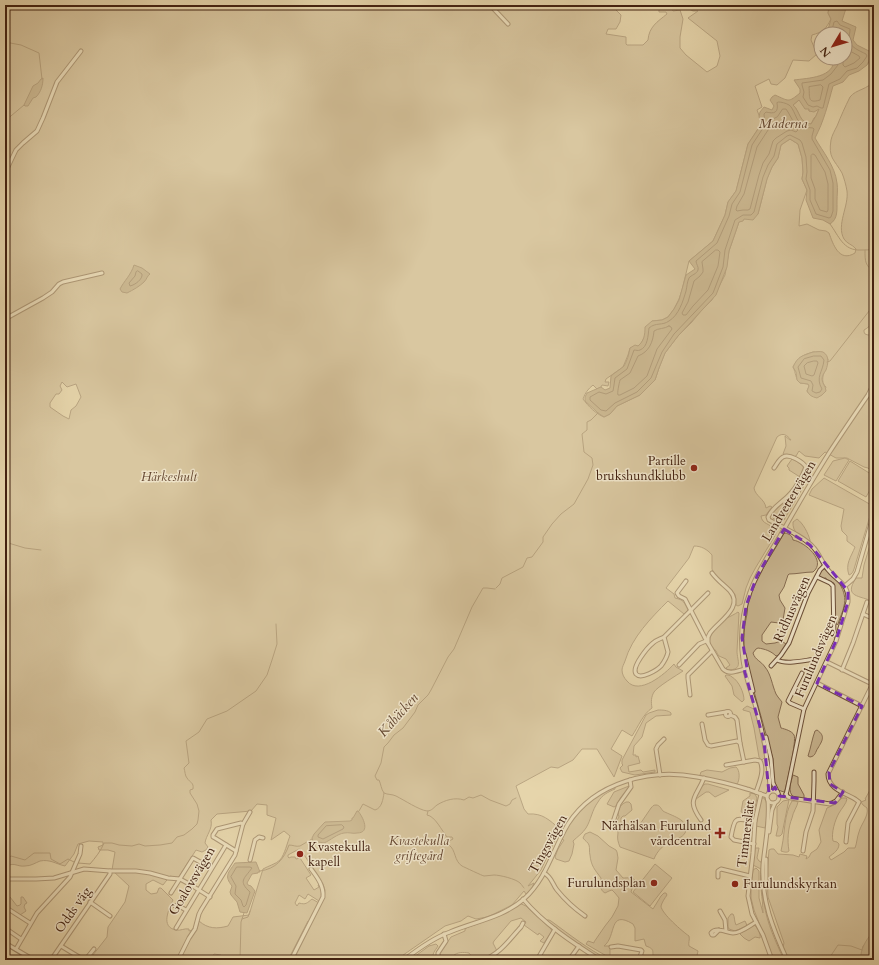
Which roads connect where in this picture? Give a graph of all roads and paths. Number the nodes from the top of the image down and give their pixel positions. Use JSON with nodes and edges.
{"nodes":[{"id":1,"x":490,"y":5,"type":"edge"},
{"id":2,"x":508,"y":24,"type":"dead end"},
{"id":3,"x":81,"y":51,"type":"dead end"},
{"id":4,"x":5,"y":173,"type":"edge"},
{"id":5,"x":102,"y":273,"type":"dead end"},
{"id":6,"x":5,"y":319,"type":"edge"},
{"id":7,"x":874,"y":383,"type":"edge"},
{"id":8,"x":774,"y":468,"type":"dead end"},
{"id":9,"x":874,"y":513,"type":"edge"},
{"id":10,"x":784,"y":528,"type":"junction"},
{"id":11,"x":824,"y":566,"type":"junction"},
{"id":12,"x":712,"y":573,"type":"dead end"},
{"id":13,"x":816,"y":577,"type":"junction"},
{"id":14,"x":686,"y":581,"type":"dead end"},
{"id":15,"x":846,"y":586,"type":"junction"},
{"id":16,"x":708,"y":592,"type":"dead end"},
{"id":17,"x":867,"y":602,"type":"dead end"},
{"id":18,"x":690,"y":610,"type":"junction"},
{"id":19,"x":863,"y":614,"type":"junction"},
{"id":20,"x":874,"y":619,"type":"edge"},
{"id":21,"x":834,"y":636,"type":"dead end"},
{"id":22,"x":664,"y":637,"type":"junction"},
{"id":23,"x":707,"y":642,"type":"junction"},
{"id":24,"x":712,"y":651,"type":"junction"},
{"id":25,"x":817,"y":659,"type":"dead end"},
{"id":26,"x":777,"y":660,"type":"junction"},
{"id":27,"x":827,"y":662,"type":"junction"},
{"id":28,"x":679,"y":665,"type":"dead end"},
{"id":29,"x":771,"y":666,"type":"dead end"},
{"id":30,"x":745,"y":669,"type":"junction"},
{"id":31,"x":842,"y":670,"type":"junction"},
{"id":32,"x":802,"y":673,"type":"dead end"},
{"id":33,"x":874,"y":681,"type":"edge"},
{"id":34,"x":817,"y":683,"type":"junction"},
{"id":35,"x":872,"y":684,"type":"junction"},
{"id":36,"x":690,"y":695,"type":"dead end"},
{"id":37,"x":862,"y":706,"type":"junction"},
{"id":38,"x":804,"y":710,"type":"junction"},
{"id":39,"x":708,"y":715,"type":"dead end"},
{"id":40,"x":702,"y":724,"type":"dead end"},
{"id":41,"x":664,"y":739,"type":"dead end"},
{"id":42,"x":740,"y":742,"type":"junction"},
{"id":43,"x":744,"y":762,"type":"junction"},
{"id":44,"x":726,"y":765,"type":"dead end"},
{"id":45,"x":814,"y":772,"type":"dead end"},
{"id":46,"x":660,"y":775,"type":"junction"},
{"id":47,"x":704,"y":778,"type":"junction"},
{"id":48,"x":630,"y":780,"type":"junction"},
{"id":49,"x":756,"y":792,"type":"junction"},
{"id":50,"x":842,"y":792,"type":"junction"},
{"id":51,"x":761,"y":794,"type":"junction"},
{"id":52,"x":768,"y":794,"type":"junction"},
{"id":53,"x":786,"y":794,"type":"junction"},
{"id":54,"x":778,"y":795,"type":"junction"},
{"id":55,"x":768,"y":800,"type":"junction"},
{"id":56,"x":775,"y":802,"type":"junction"},
{"id":57,"x":813,"y":802,"type":"junction"},
{"id":58,"x":250,"y":812,"type":"dead end"},
{"id":59,"x":701,"y":820,"type":"dead end"},
{"id":60,"x":755,"y":822,"type":"junction"},
{"id":61,"x":243,"y":824,"type":"junction"},
{"id":62,"x":612,"y":825,"type":"dead end"},
{"id":63,"x":263,"y":838,"type":"dead end"},
{"id":64,"x":846,"y":842,"type":"dead end"},
{"id":65,"x":754,"y":844,"type":"junction"},
{"id":66,"x":226,"y":845,"type":"junction"},
{"id":67,"x":81,"y":846,"type":"dead end"},
{"id":68,"x":236,"y":851,"type":"junction"},
{"id":69,"x":802,"y":851,"type":"dead end"},
{"id":70,"x":250,"y":860,"type":"dead end"},
{"id":71,"x":211,"y":868,"type":"junction"},
{"id":72,"x":311,"y":869,"type":"dead end"},
{"id":73,"x":110,"y":871,"type":"junction"},
{"id":74,"x":72,"y":873,"type":"junction"},
{"id":75,"x":544,"y":873,"type":"junction"},
{"id":76,"x":750,"y":876,"type":"junction"},
{"id":77,"x":718,"y":877,"type":"dead end"},
{"id":78,"x":180,"y":880,"type":"junction"},
{"id":79,"x":5,"y":881,"type":"edge"},
{"id":80,"x":198,"y":890,"type":"junction"},
{"id":81,"x":171,"y":893,"type":"dead end"},
{"id":82,"x":210,"y":897,"type":"junction"},
{"id":83,"x":523,"y":899,"type":"junction"},
{"id":84,"x":90,"y":902,"type":"junction"},
{"id":85,"x":767,"y":905,"type":"junction"},
{"id":86,"x":175,"y":906,"type":"dead end"},
{"id":87,"x":5,"y":907,"type":"edge"},
{"id":88,"x":186,"y":910,"type":"junction"},
{"id":89,"x":720,"y":911,"type":"dead end"},
{"id":90,"x":110,"y":916,"type":"dead end"},
{"id":91,"x":585,"y":916,"type":"dead end"},
{"id":92,"x":756,"y":922,"type":"junction"},
{"id":93,"x":30,"y":923,"type":"junction"},
{"id":94,"x":523,"y":923,"type":"dead end"},
{"id":95,"x":5,"y":928,"type":"edge"},
{"id":96,"x":176,"y":928,"type":"dead end"},
{"id":97,"x":554,"y":929,"type":"junction"},
{"id":98,"x":719,"y":930,"type":"dead end"},
{"id":99,"x":726,"y":931,"type":"junction"},
{"id":100,"x":444,"y":934,"type":"junction"},
{"id":101,"x":21,"y":939,"type":"junction"},
{"id":102,"x":5,"y":943,"type":"edge"},
{"id":103,"x":61,"y":946,"type":"junction"},
{"id":104,"x":579,"y":946,"type":"junction"},
{"id":105,"x":611,"y":947,"type":"dead end"},
{"id":106,"x":5,"y":949,"type":"edge"},
{"id":107,"x":16,"y":949,"type":"junction"},
{"id":108,"x":94,"y":949,"type":"dead end"},
{"id":109,"x":5,"y":953,"type":"edge"},
{"id":110,"x":17,"y":960,"type":"edge"},
{"id":111,"x":23,"y":960,"type":"edge"},
{"id":112,"x":34,"y":960,"type":"edge"},
{"id":113,"x":51,"y":960,"type":"edge"},
{"id":114,"x":178,"y":960,"type":"edge"},
{"id":115,"x":291,"y":960,"type":"edge"},
{"id":116,"x":404,"y":960,"type":"edge"},
{"id":117,"x":438,"y":960,"type":"edge"},
{"id":118,"x":483,"y":960,"type":"edge"},
{"id":119,"x":537,"y":960,"type":"edge"},
{"id":120,"x":569,"y":960,"type":"edge"},
{"id":121,"x":600,"y":960,"type":"edge"},
{"id":122,"x":639,"y":960,"type":"edge"},
{"id":123,"x":772,"y":960,"type":"edge"},
{"id":124,"x":787,"y":960,"type":"edge"}],
"edges":[{"from":1,"to":2,"type":"street"},
{"from":3,"to":4,"type":"street"},
{"from":5,"to":6,"type":"street"},
{"from":7,"to":10,"type":"street","name":"Landvettervägen"},
{"from":8,"to":10,"type":"street"},
{"from":9,"to":15,"type":"street"},
{"from":10,"to":11,"type":"street"},
{"from":10,"to":30,"type":"street","name":"Landvettervägen"},
{"from":11,"to":13,"type":"street","name":"Ridhusvägen"},
{"from":11,"to":15,"type":"street"},
{"from":12,"to":23,"type":"street"},
{"from":13,"to":21,"type":"street"},
{"from":13,"to":26,"type":"street","name":"Ridhusvägen"},
{"from":14,"to":18,"type":"street"},
{"from":15,"to":27,"type":"street","name":"Furulundsvägen"},
{"from":16,"to":18,"type":"street"},
{"from":17,"to":19,"type":"street"},
{"from":18,"to":22,"type":"street"},
{"from":18,"to":23,"type":"street"},
{"from":19,"to":20,"type":"street"},
{"from":19,"to":31,"type":"street"},
{"from":22,"to":22,"type":"street"},
{"from":23,"to":24,"type":"street"},
{"from":23,"to":28,"type":"street"},
{"from":24,"to":30,"type":"street"},
{"from":24,"to":36,"type":"street"},
{"from":25,"to":26,"type":"street","name":"Ridhusvägen"},
{"from":26,"to":29,"type":"street","name":"Ridhusvägen"},
{"from":27,"to":31,"type":"street"},
{"from":27,"to":34,"type":"street","name":"Furulundsvägen"},
{"from":30,"to":52,"type":"street","name":"Landvettervägen"},
{"from":30,"to":54,"type":"street","name":"Landvettervägen"},
{"from":31,"to":35,"type":"street"},
{"from":32,"to":38,"type":"street"},
{"from":33,"to":35,"type":"street"},
{"from":34,"to":37,"type":"street"},
{"from":34,"to":38,"type":"street","name":"Furulundsvägen"},
{"from":35,"to":37,"type":"street"},
{"from":37,"to":50,"type":"street"},
{"from":38,"to":53,"type":"street","name":"Furulundsvägen"},
{"from":39,"to":42,"type":"street"},
{"from":40,"to":42,"type":"street"},
{"from":41,"to":46,"type":"street"},
{"from":42,"to":43,"type":"street"},
{"from":43,"to":44,"type":"street"},
{"from":43,"to":49,"type":"street"},
{"from":45,"to":57,"type":"street"},
{"from":46,"to":47,"type":"street","name":"Tingsvägen"},
{"from":46,"to":48,"type":"street","name":"Tingsvägen"},
{"from":47,"to":49,"type":"street","name":"Tingsvägen"},
{"from":47,"to":59,"type":"street"},
{"from":48,"to":62,"type":"street"},
{"from":48,"to":75,"type":"street","name":"Tingsvägen"},
{"from":49,"to":51,"type":"street","name":"Tingsvägen"},
{"from":50,"to":57,"type":"street"},
{"from":50,"to":64,"type":"street"},
{"from":51,"to":52,"type":"street","name":"Tingsvägen"},
{"from":51,"to":60,"type":"street","name":"Timmerslätt"},
{"from":52,"to":54,"type":"street"},
{"from":52,"to":55,"type":"street"},
{"from":53,"to":54,"type":"street"},
{"from":53,"to":57,"type":"street"},
{"from":54,"to":56,"type":"street"},
{"from":55,"to":56,"type":"street"},
{"from":55,"to":85,"type":"street"},
{"from":56,"to":85,"type":"street"},
{"from":57,"to":69,"type":"street"},
{"from":58,"to":61,"type":"street"},
{"from":60,"to":65,"type":"street","name":"Timmerslätt"},
{"from":60,"to":65,"type":"street"},
{"from":61,"to":66,"type":"street"},
{"from":61,"to":68,"type":"street"},
{"from":63,"to":70,"type":"street"},
{"from":65,"to":76,"type":"street","name":"Timmerslätt"},
{"from":66,"to":68,"type":"street"},
{"from":66,"to":71,"type":"street","name":"Goalovsvägen"},
{"from":67,"to":74,"type":"street"},
{"from":68,"to":82,"type":"street"},
{"from":71,"to":78,"type":"street"},
{"from":71,"to":80,"type":"street","name":"Goalovsvägen"},
{"from":72,"to":115,"type":"street"},
{"from":73,"to":74,"type":"street"},
{"from":73,"to":78,"type":"street"},
{"from":73,"to":84,"type":"street","name":"Odds väg"},
{"from":74,"to":79,"type":"street"},
{"from":74,"to":93,"type":"street"},
{"from":75,"to":83,"type":"street","name":"Tingsvägen"},
{"from":75,"to":91,"type":"street"},
{"from":76,"to":77,"type":"street"},
{"from":76,"to":92,"type":"street","name":"Timmerslätt"},
{"from":78,"to":80,"type":"street"},
{"from":78,"to":81,"type":"street"},
{"from":80,"to":82,"type":"street"},
{"from":80,"to":88,"type":"street","name":"Goalovsvägen"},
{"from":82,"to":114,"type":"street"},
{"from":83,"to":97,"type":"street"},
{"from":83,"to":100,"type":"street","name":"Tingsvägen"},
{"from":84,"to":90,"type":"street"},
{"from":84,"to":103,"type":"street","name":"Odds väg"},
{"from":85,"to":124,"type":"street"},
{"from":86,"to":88,"type":"street"},
{"from":87,"to":93,"type":"street"},
{"from":88,"to":96,"type":"street","name":"Goalovsvägen"},
{"from":89,"to":99,"type":"street"},
{"from":92,"to":99,"type":"street"},
{"from":92,"to":123,"type":"street","name":"Timmerslätt"},
{"from":93,"to":101,"type":"street"},
{"from":94,"to":118,"type":"street"},
{"from":95,"to":101,"type":"street"},
{"from":97,"to":104,"type":"street"},
{"from":97,"to":119,"type":"street"},
{"from":98,"to":99,"type":"street"},
{"from":100,"to":116,"type":"street","name":"Tingsvägen"},
{"from":100,"to":117,"type":"street"},
{"from":101,"to":107,"type":"street"},
{"from":102,"to":107,"type":"street"},
{"from":103,"to":108,"type":"street"},
{"from":103,"to":113,"type":"street","name":"Odds väg"},
{"from":104,"to":120,"type":"street"},
{"from":104,"to":121,"type":"street"},
{"from":105,"to":122,"type":"street"},
{"from":106,"to":111,"type":"highway"},
{"from":107,"to":112,"type":"street"},
{"from":109,"to":110,"type":"highway"}]}
